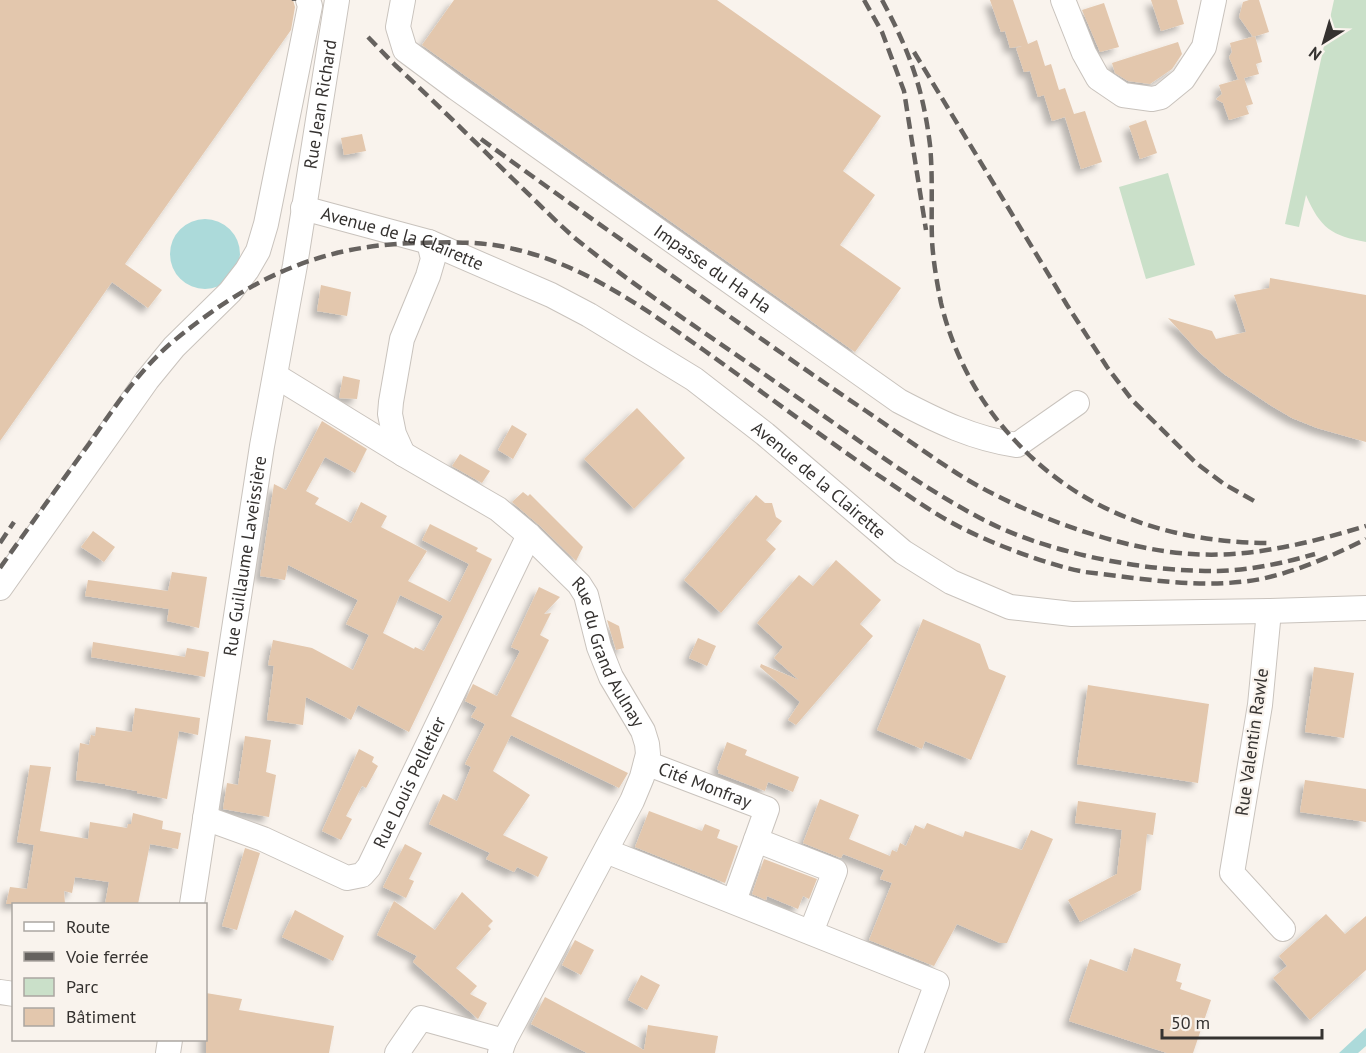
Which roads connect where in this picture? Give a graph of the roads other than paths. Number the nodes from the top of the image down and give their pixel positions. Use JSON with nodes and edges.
{"nodes":[{"id":1,"x":308,"y":0,"type":"edge"},
{"id":2,"x":337,"y":0,"type":"edge"},
{"id":3,"x":403,"y":0,"type":"edge"},
{"id":4,"x":1214,"y":0,"type":"edge"},
{"id":5,"x":1071,"y":2,"type":"edge"},
{"id":6,"x":303,"y":208,"type":"junction"},
{"id":7,"x":429,"y":242,"type":"junction"},
{"id":8,"x":276,"y":376,"type":"junction"},
{"id":9,"x":1077,"y":403,"type":"dead end"},
{"id":10,"x":404,"y":454,"type":"junction"},
{"id":11,"x":529,"y":535,"type":"junction"},
{"id":12,"x":0,"y":588,"type":"edge"},
{"id":13,"x":1366,"y":608,"type":"edge"},
{"id":14,"x":1269,"y":611,"type":"junction"},
{"id":15,"x":646,"y":763,"type":"junction"},
{"id":16,"x":205,"y":818,"type":"junction"},
{"id":17,"x":756,"y":840,"type":"junction"},
{"id":18,"x":606,"y":850,"type":"junction"},
{"id":19,"x":734,"y":902,"type":"junction"},
{"id":20,"x":192,"y":903,"type":"edge"},
{"id":21,"x":1283,"y":929,"type":"dead end"},
{"id":22,"x":811,"y":932,"type":"junction"},
{"id":23,"x":502,"y":1047,"type":"edge"},
{"id":24,"x":397,"y":1053,"type":"edge"},
{"id":25,"x":911,"y":1053,"type":"edge"}],
"edges":[{"from":1,"to":12,"type":"street"},
{"from":2,"to":6,"type":"street","name":"Rue Jean Richard"},
{"from":3,"to":9,"type":"street","name":"Impasse du Ha Ha"},
{"from":4,"to":5,"type":"street"},
{"from":6,"to":7,"type":"street","name":"Avenue de la Clairette"},
{"from":6,"to":8,"type":"street","name":"Rue Guillaume Laveissière"},
{"from":7,"to":10,"type":"street"},
{"from":7,"to":14,"type":"street","name":"Avenue de la Clairette"},
{"from":8,"to":10,"type":"street","name":"Rue du Grand Aulnay"},
{"from":8,"to":16,"type":"street","name":"Rue Guillaume Laveissière"},
{"from":10,"to":11,"type":"street","name":"Rue du Grand Aulnay"},
{"from":11,"to":15,"type":"street","name":"Rue du Grand Aulnay"},
{"from":11,"to":16,"type":"street","name":"Rue Louis Pelletier"},
{"from":13,"to":14,"type":"street","name":"Avenue de la Clairette"},
{"from":14,"to":21,"type":"street","name":"Rue Valentin Rawle"},
{"from":15,"to":17,"type":"street","name":"Cité Monfray"},
{"from":15,"to":18,"type":"street","name":"Rue du Grand Aulnay"},
{"from":16,"to":20,"type":"street","name":"Rue Guillaume Laveissière"},
{"from":17,"to":19,"type":"street","name":"Cité Monfray"},
{"from":17,"to":22,"type":"street"},
{"from":18,"to":19,"type":"street"},
{"from":18,"to":23,"type":"street","name":"Rue du Grand Aulnay"},
{"from":19,"to":22,"type":"street"},
{"from":22,"to":25,"type":"street"},
{"from":23,"to":24,"type":"street"}]}
